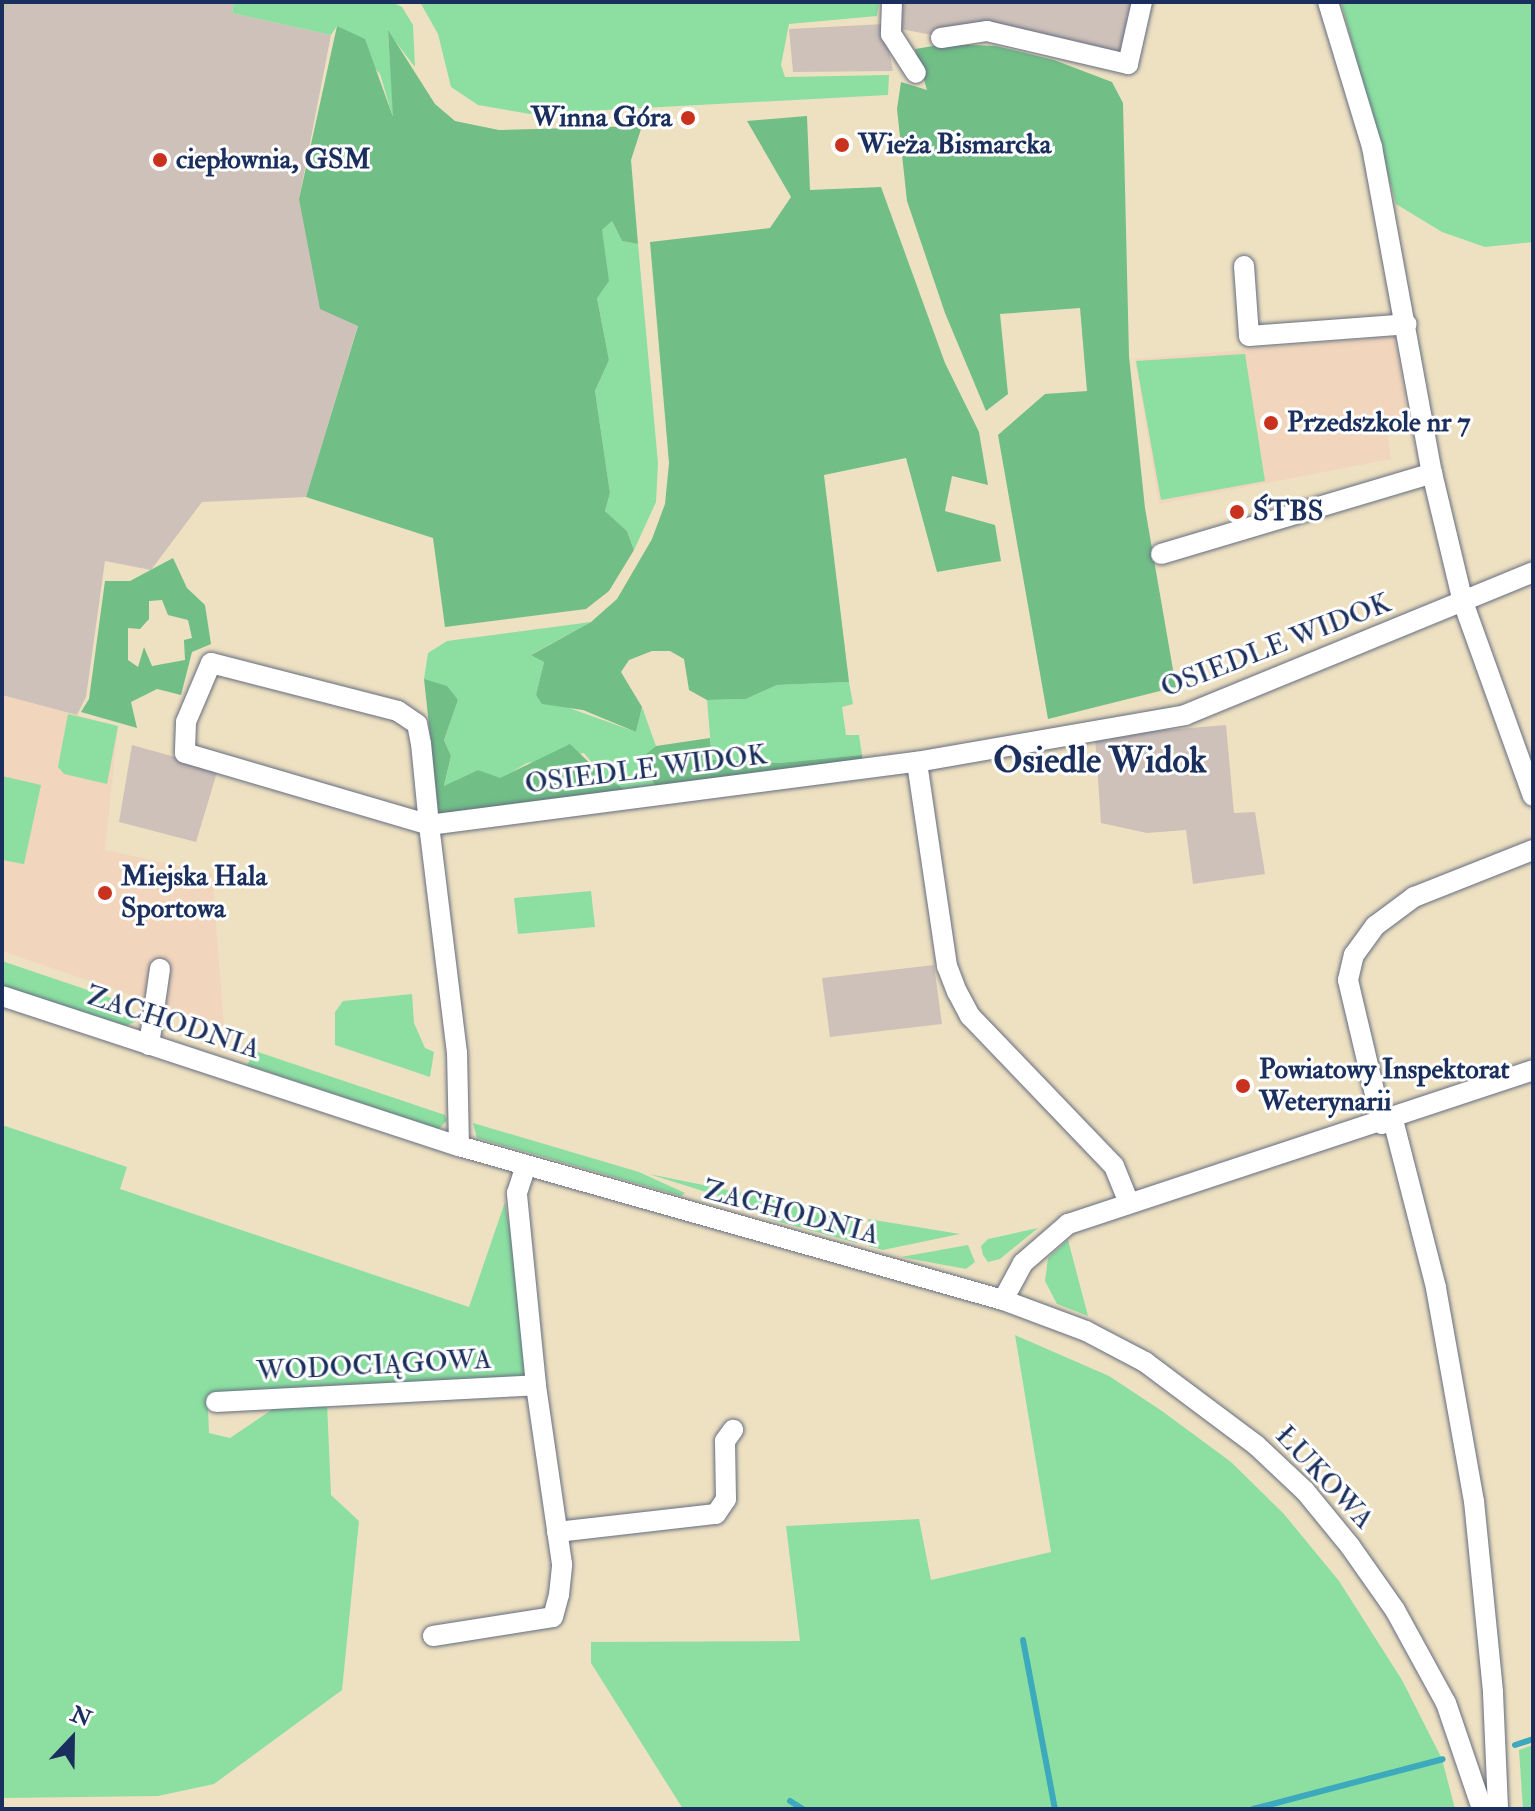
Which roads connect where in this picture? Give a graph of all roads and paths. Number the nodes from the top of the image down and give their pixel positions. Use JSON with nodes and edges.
{"nodes":[{"id":1,"x":892,"y":2,"type":"edge"},
{"id":2,"x":1142,"y":2,"type":"edge"},
{"id":3,"x":1328,"y":2,"type":"edge"},
{"id":4,"x":941,"y":38,"type":"dead end"},
{"id":5,"x":916,"y":73,"type":"dead end"},
{"id":6,"x":1244,"y":266,"type":"dead end"},
{"id":7,"x":1407,"y":324,"type":"junction"},
{"id":8,"x":1432,"y":473,"type":"junction"},
{"id":9,"x":1161,"y":554,"type":"dead end"},
{"id":10,"x":1533,"y":572,"type":"edge"},
{"id":11,"x":1463,"y":602,"type":"junction"},
{"id":12,"x":917,"y":762,"type":"junction"},
{"id":13,"x":1533,"y":796,"type":"edge"},
{"id":14,"x":429,"y":825,"type":"junction"},
{"id":15,"x":1533,"y":850,"type":"edge"},
{"id":16,"x":160,"y":969,"type":"dead end"},
{"id":17,"x":2,"y":996,"type":"edge"},
{"id":18,"x":149,"y":1045,"type":"junction"},
{"id":19,"x":1533,"y":1070,"type":"edge"},
{"id":20,"x":1388,"y":1122,"type":"junction"},
{"id":21,"x":459,"y":1146,"type":"junction"},
{"id":22,"x":526,"y":1166,"type":"junction"},
{"id":23,"x":1129,"y":1203,"type":"junction"},
{"id":24,"x":1003,"y":1300,"type":"junction"},
{"id":25,"x":536,"y":1385,"type":"junction"},
{"id":26,"x":216,"y":1402,"type":"dead end"},
{"id":27,"x":733,"y":1430,"type":"dead end"},
{"id":28,"x":557,"y":1532,"type":"junction"},
{"id":29,"x":433,"y":1636,"type":"dead end"},
{"id":30,"x":1482,"y":1809,"type":"edge"},
{"id":31,"x":1498,"y":1809,"type":"edge"}],
"edges":[{"from":1,"to":5,"type":"street"},
{"from":2,"to":4,"type":"street"},
{"from":3,"to":7,"type":"street"},
{"from":6,"to":7,"type":"street"},
{"from":7,"to":8,"type":"street"},
{"from":8,"to":9,"type":"street"},
{"from":8,"to":11,"type":"street"},
{"from":10,"to":11,"type":"street","name":"OSIEDLE WIDOK"},
{"from":11,"to":12,"type":"street","name":"OSIEDLE WIDOK"},
{"from":11,"to":13,"type":"street"},
{"from":12,"to":14,"type":"street","name":"OSIEDLE WIDOK"},
{"from":12,"to":23,"type":"street"},
{"from":14,"to":14,"type":"street","name":"OSIEDLE WIDOK"},
{"from":14,"to":21,"type":"street","name":"OSIEDLE WIDOK"},
{"from":15,"to":20,"type":"street"},
{"from":16,"to":18,"type":"street"},
{"from":17,"to":18,"type":"street","name":"ZACHODNIA"},
{"from":18,"to":21,"type":"street","name":"ZACHODNIA"},
{"from":19,"to":20,"type":"street"},
{"from":20,"to":23,"type":"street"},
{"from":20,"to":31,"type":"street"},
{"from":21,"to":22,"type":"street","name":"ZACHODNIA"},
{"from":22,"to":24,"type":"street","name":"ZACHODNIA"},
{"from":22,"to":25,"type":"street","name":"WODOCIĄGOWA"},
{"from":23,"to":24,"type":"street"},
{"from":24,"to":30,"type":"street","name":"ŁUKOWA"},
{"from":25,"to":26,"type":"street","name":"WODOCIĄGOWA"},
{"from":25,"to":28,"type":"street","name":"WODOCIĄGOWA"},
{"from":27,"to":28,"type":"street"},
{"from":28,"to":29,"type":"street","name":"WODOCIĄGOWA"}]}
